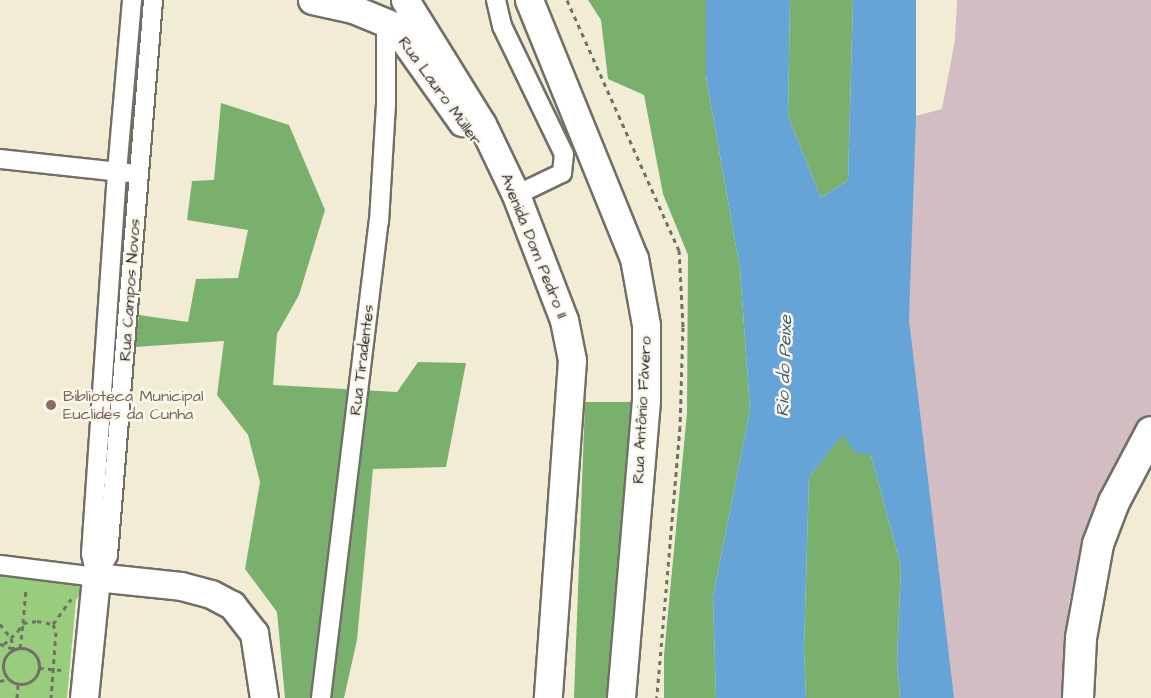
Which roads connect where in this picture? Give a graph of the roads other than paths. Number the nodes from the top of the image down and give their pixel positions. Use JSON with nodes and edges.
{"nodes":[{"id":1,"x":132,"y":0,"type":"edge"},
{"id":2,"x":153,"y":0,"type":"edge"},
{"id":3,"x":312,"y":0,"type":"edge"},
{"id":4,"x":405,"y":0,"type":"edge"},
{"id":5,"x":496,"y":0,"type":"edge"},
{"id":6,"x":529,"y":0,"type":"edge"},
{"id":7,"x":386,"y":22,"type":"junction"},
{"id":8,"x":0,"y":159,"type":"edge"},
{"id":9,"x":117,"y":172,"type":"junction"},
{"id":10,"x":138,"y":174,"type":"junction"},
{"id":11,"x":516,"y":195,"type":"junction"},
{"id":12,"x":1151,"y":432,"type":"edge"},
{"id":13,"x":0,"y":566,"type":"edge"},
{"id":14,"x":96,"y":577,"type":"junction"},
{"id":15,"x":84,"y":698,"type":"edge"},
{"id":16,"x":264,"y":698,"type":"edge"},
{"id":17,"x":321,"y":698,"type":"edge"},
{"id":18,"x":549,"y":698,"type":"edge"},
{"id":19,"x":621,"y":698,"type":"edge"},
{"id":20,"x":1078,"y":698,"type":"edge"}],
"edges":[{"from":1,"to":9,"type":"street","name":"Rua Campos Novos"},
{"from":2,"to":10,"type":"street","name":"Rua Campos Novos"},
{"from":3,"to":7,"type":"main road","name":"Rua Lauro Müller"},
{"from":4,"to":11,"type":"main road","name":"Avenida Dom Pedro II"},
{"from":5,"to":11,"type":"street"},
{"from":6,"to":19,"type":"main road","name":"Rua Antônio Fávero"},
{"from":7,"to":11,"type":"main road","name":"Rua Lauro Müller"},
{"from":7,"to":17,"type":"street","name":"Rua Tiradentes"},
{"from":8,"to":9,"type":"street"},
{"from":9,"to":10,"type":"street"},
{"from":9,"to":14,"type":"street","name":"Rua Campos Novos"},
{"from":10,"to":14,"type":"street","name":"Rua Campos Novos"},
{"from":11,"to":18,"type":"main road","name":"Avenida Dom Pedro II"},
{"from":12,"to":20,"type":"main road"},
{"from":13,"to":14,"type":"street"},
{"from":14,"to":15,"type":"main road","name":"Rua Campos Novos"},
{"from":14,"to":16,"type":"main road"}]}
